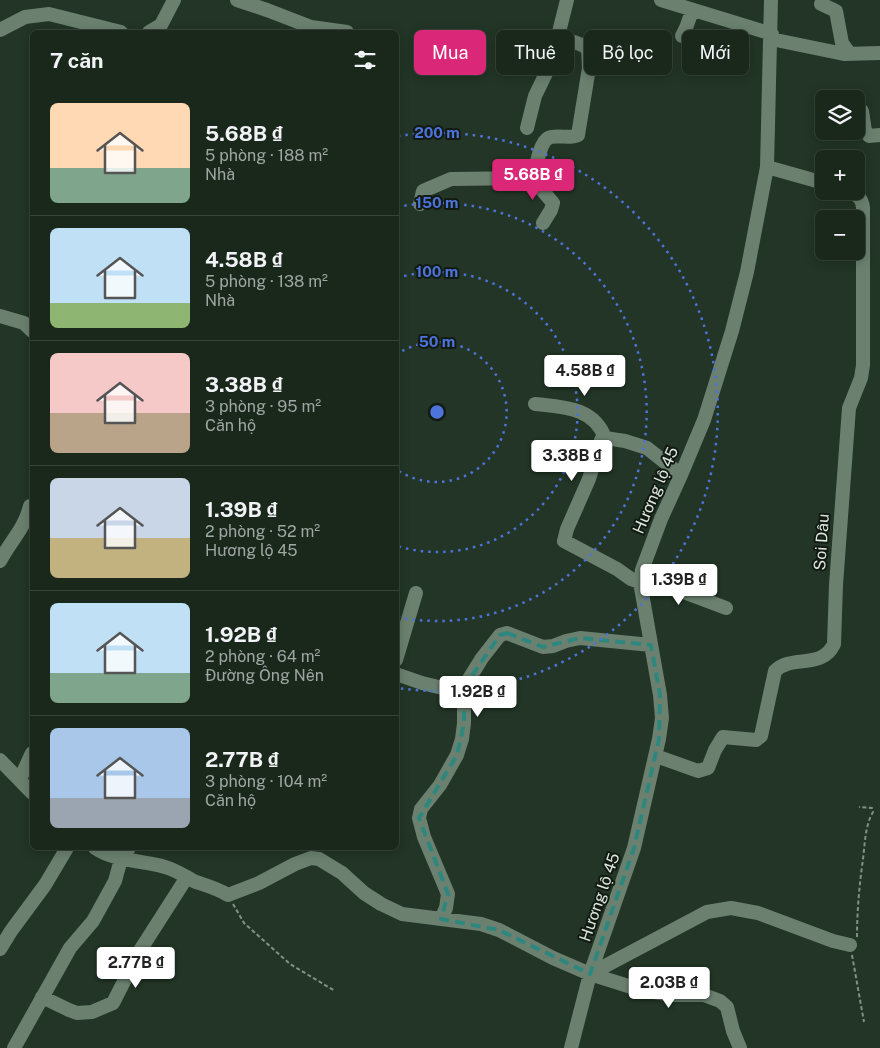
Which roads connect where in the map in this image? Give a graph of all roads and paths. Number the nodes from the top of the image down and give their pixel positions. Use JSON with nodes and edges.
{"nodes":[{"id":1,"x":174,"y":0,"type":"edge"},
{"id":2,"x":237,"y":0,"type":"edge"},
{"id":3,"x":567,"y":0,"type":"edge"},
{"id":4,"x":661,"y":0,"type":"edge"},
{"id":5,"x":772,"y":0,"type":"edge"},
{"id":6,"x":820,"y":4,"type":"dead end"},
{"id":7,"x":692,"y":10,"type":"junction"},
{"id":8,"x":0,"y":30,"type":"edge"},
{"id":9,"x":113,"y":30,"type":"edge"},
{"id":10,"x":152,"y":30,"type":"edge"},
{"id":11,"x":333,"y":30,"type":"edge"},
{"id":12,"x":560,"y":30,"type":"edge"},
{"id":13,"x":685,"y":30,"type":"edge"},
{"id":14,"x":771,"y":36,"type":"junction"},
{"id":15,"x":574,"y":42,"type":"edge"},
{"id":16,"x":850,"y":53,"type":"junction"},
{"id":17,"x":880,"y":53,"type":"edge"},
{"id":18,"x":545,"y":75,"type":"edge"},
{"id":19,"x":527,"y":128,"type":"dead end"},
{"id":20,"x":865,"y":131,"type":"edge"},
{"id":21,"x":880,"y":135,"type":"edge"},
{"id":22,"x":768,"y":167,"type":"junction"},
{"id":23,"x":532,"y":178,"type":"junction"},
{"id":24,"x":815,"y":181,"type":"edge"},
{"id":25,"x":861,"y":200,"type":"edge"},
{"id":26,"x":420,"y":204,"type":"dead end"},
{"id":27,"x":543,"y":223,"type":"dead end"},
{"id":28,"x":1,"y":320,"type":"edge"},
{"id":29,"x":30,"y":329,"type":"edge"},
{"id":30,"x":535,"y":404,"type":"dead end"},
{"id":31,"x":605,"y":438,"type":"junction"},
{"id":32,"x":682,"y":475,"type":"junction"},
{"id":33,"x":30,"y":506,"type":"dead end"},
{"id":34,"x":0,"y":561,"type":"edge"},
{"id":35,"x":640,"y":579,"type":"junction"},
{"id":36,"x":416,"y":593,"type":"dead end"},
{"id":37,"x":726,"y":608,"type":"dead end"},
{"id":38,"x":651,"y":646,"type":"junction"},
{"id":39,"x":399,"y":650,"type":"edge"},
{"id":40,"x":399,"y":675,"type":"edge"},
{"id":41,"x":463,"y":693,"type":"junction"},
{"id":42,"x":656,"y":756,"type":"junction"},
{"id":43,"x":30,"y":758,"type":"edge"},
{"id":44,"x":0,"y":760,"type":"edge"},
{"id":45,"x":20,"y":780,"type":"junction"},
{"id":46,"x":30,"y":791,"type":"edge"},
{"id":47,"x":859,"y":808,"type":"dead end"},
{"id":48,"x":66,"y":850,"type":"edge"},
{"id":49,"x":107,"y":850,"type":"edge"},
{"id":50,"x":125,"y":853,"type":"edge"},
{"id":51,"x":187,"y":877,"type":"junction"},
{"id":52,"x":228,"y":895,"type":"junction"},
{"id":53,"x":441,"y":919,"type":"junction"},
{"id":54,"x":850,"y":945,"type":"junction"},
{"id":55,"x":0,"y":949,"type":"edge"},
{"id":56,"x":590,"y":974,"type":"junction"},
{"id":57,"x":336,"y":991,"type":"dead end"},
{"id":58,"x":42,"y":997,"type":"junction"},
{"id":59,"x":864,"y":1022,"type":"dead end"},
{"id":60,"x":14,"y":1048,"type":"edge"},
{"id":61,"x":571,"y":1048,"type":"edge"},
{"id":62,"x":740,"y":1048,"type":"edge"}],
"edges":[{"from":1,"to":10,"type":"street"},
{"from":2,"to":11,"type":"street"},
{"from":3,"to":12,"type":"street"},
{"from":4,"to":7,"type":"street"},
{"from":5,"to":14,"type":"street","name":"Hương lộ 45"},
{"from":6,"to":16,"type":"street"},
{"from":7,"to":13,"type":"street"},
{"from":7,"to":14,"type":"street"},
{"from":8,"to":9,"type":"street"},
{"from":14,"to":16,"type":"street"},
{"from":14,"to":22,"type":"street","name":"Hương lộ 45"},
{"from":15,"to":23,"type":"street"},
{"from":16,"to":17,"type":"street"},
{"from":18,"to":19,"type":"street"},
{"from":20,"to":21,"type":"street"},
{"from":22,"to":24,"type":"street"},
{"from":22,"to":32,"type":"street","name":"Hương lộ 45"},
{"from":23,"to":26,"type":"street"},
{"from":23,"to":27,"type":"street"},
{"from":25,"to":42,"type":"street","name":"Soi Dâu"},
{"from":28,"to":29,"type":"street"},
{"from":30,"to":31,"type":"street"},
{"from":31,"to":32,"type":"street"},
{"from":31,"to":35,"type":"street"},
{"from":32,"to":35,"type":"street","name":"Hương lộ 45"},
{"from":33,"to":34,"type":"street"},
{"from":35,"to":37,"type":"street"},
{"from":35,"to":38,"type":"street","name":"Hương lộ 45"},
{"from":36,"to":39,"type":"street"},
{"from":38,"to":41,"type":"street"},
{"from":38,"to":42,"type":"street","name":"Hương lộ 45"},
{"from":40,"to":41,"type":"street"},
{"from":41,"to":53,"type":"street"},
{"from":42,"to":56,"type":"street","name":"Hương lộ 45"},
{"from":43,"to":45,"type":"street"},
{"from":44,"to":45,"type":"street"},
{"from":45,"to":46,"type":"street"},
{"from":47,"to":54,"type":"path"},
{"from":48,"to":55,"type":"street"},
{"from":49,"to":50,"type":"street"},
{"from":50,"to":51,"type":"street"},
{"from":50,"to":58,"type":"street"},
{"from":51,"to":52,"type":"street"},
{"from":51,"to":58,"type":"street"},
{"from":52,"to":53,"type":"street"},
{"from":52,"to":57,"type":"path"},
{"from":53,"to":56,"type":"street"},
{"from":54,"to":56,"type":"street"},
{"from":54,"to":59,"type":"path"},
{"from":56,"to":61,"type":"street","name":"Hương lộ 45"},
{"from":56,"to":62,"type":"street"},
{"from":58,"to":60,"type":"street"}]}
